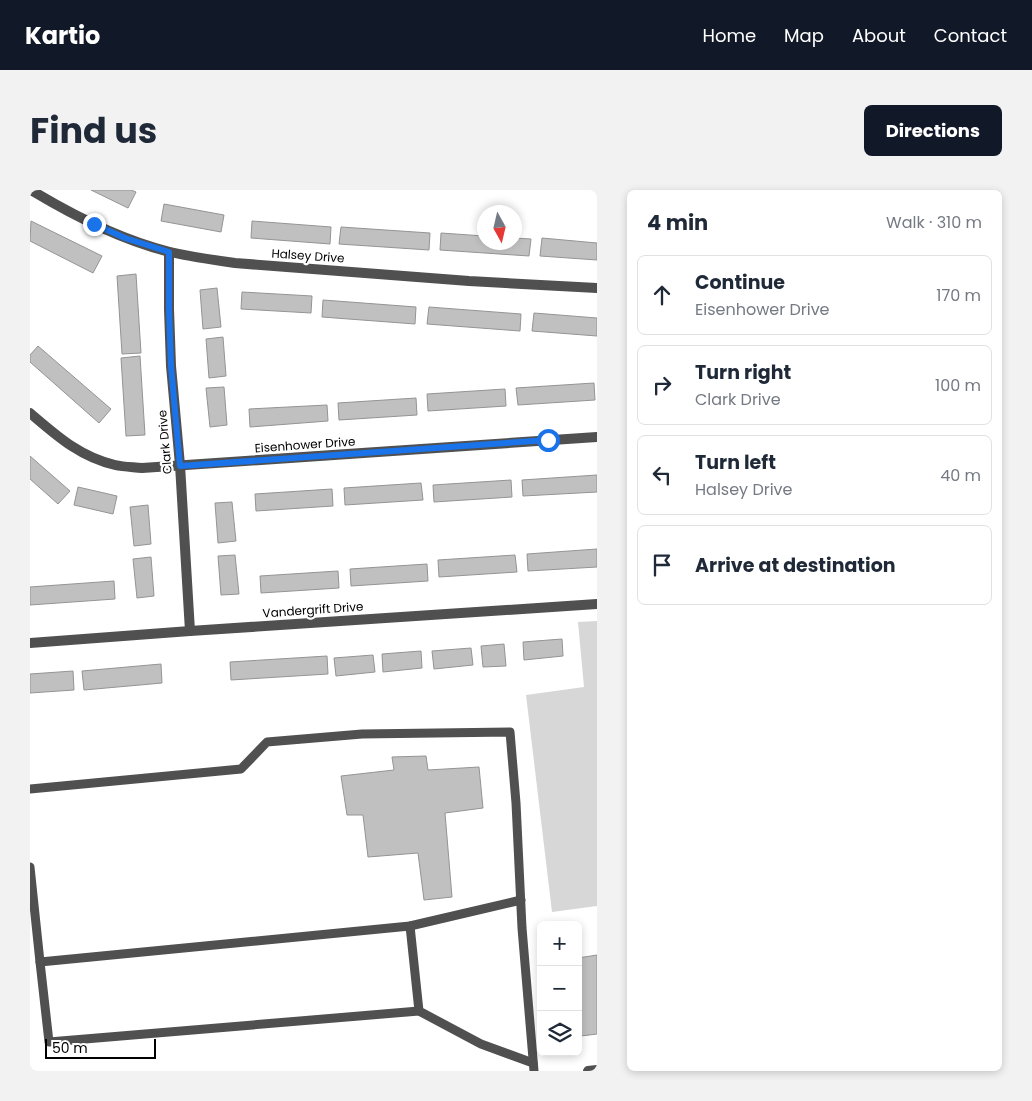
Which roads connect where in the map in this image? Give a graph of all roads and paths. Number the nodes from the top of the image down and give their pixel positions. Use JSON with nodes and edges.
{"nodes":[{"id":1,"x":31,"y":190,"type":"edge"},
{"id":2,"x":169,"y":252,"type":"junction"},
{"id":3,"x":597,"y":288,"type":"edge"},
{"id":4,"x":30,"y":414,"type":"edge"},
{"id":5,"x":597,"y":437,"type":"edge"},
{"id":6,"x":180,"y":466,"type":"junction"},
{"id":7,"x":597,"y":604,"type":"edge"},
{"id":8,"x":190,"y":630,"type":"junction"},
{"id":9,"x":30,"y":643,"type":"edge"},
{"id":10,"x":30,"y":789,"type":"edge"},
{"id":11,"x":30,"y":867,"type":"edge"},
{"id":12,"x":521,"y":900,"type":"junction"},
{"id":13,"x":410,"y":926,"type":"junction"},
{"id":14,"x":40,"y":962,"type":"junction"},
{"id":15,"x":419,"y":1011,"type":"junction"},
{"id":16,"x":533,"y":1067,"type":"edge"},
{"id":17,"x":597,"y":1070,"type":"edge"},
{"id":18,"x":588,"y":1071,"type":"edge"}],
"edges":[{"from":1,"to":2,"type":"street","name":"Halsey Drive"},
{"from":2,"to":3,"type":"street","name":"Halsey Drive"},
{"from":2,"to":6,"type":"street","name":"Clark Drive"},
{"from":4,"to":6,"type":"street","name":"Eisenhower Drive"},
{"from":5,"to":6,"type":"street","name":"Eisenhower Drive"},
{"from":6,"to":8,"type":"street","name":"Clark Drive"},
{"from":7,"to":8,"type":"street","name":"Vandergrift Drive"},
{"from":8,"to":9,"type":"street","name":"Vandergrift Drive"},
{"from":10,"to":12,"type":"lane"},
{"from":11,"to":14,"type":"lane"},
{"from":12,"to":13,"type":"lane"},
{"from":12,"to":16,"type":"lane"},
{"from":13,"to":14,"type":"lane"},
{"from":13,"to":15,"type":"lane"},
{"from":14,"to":15,"type":"lane"},
{"from":15,"to":16,"type":"lane"},
{"from":17,"to":18,"type":"street"}]}
